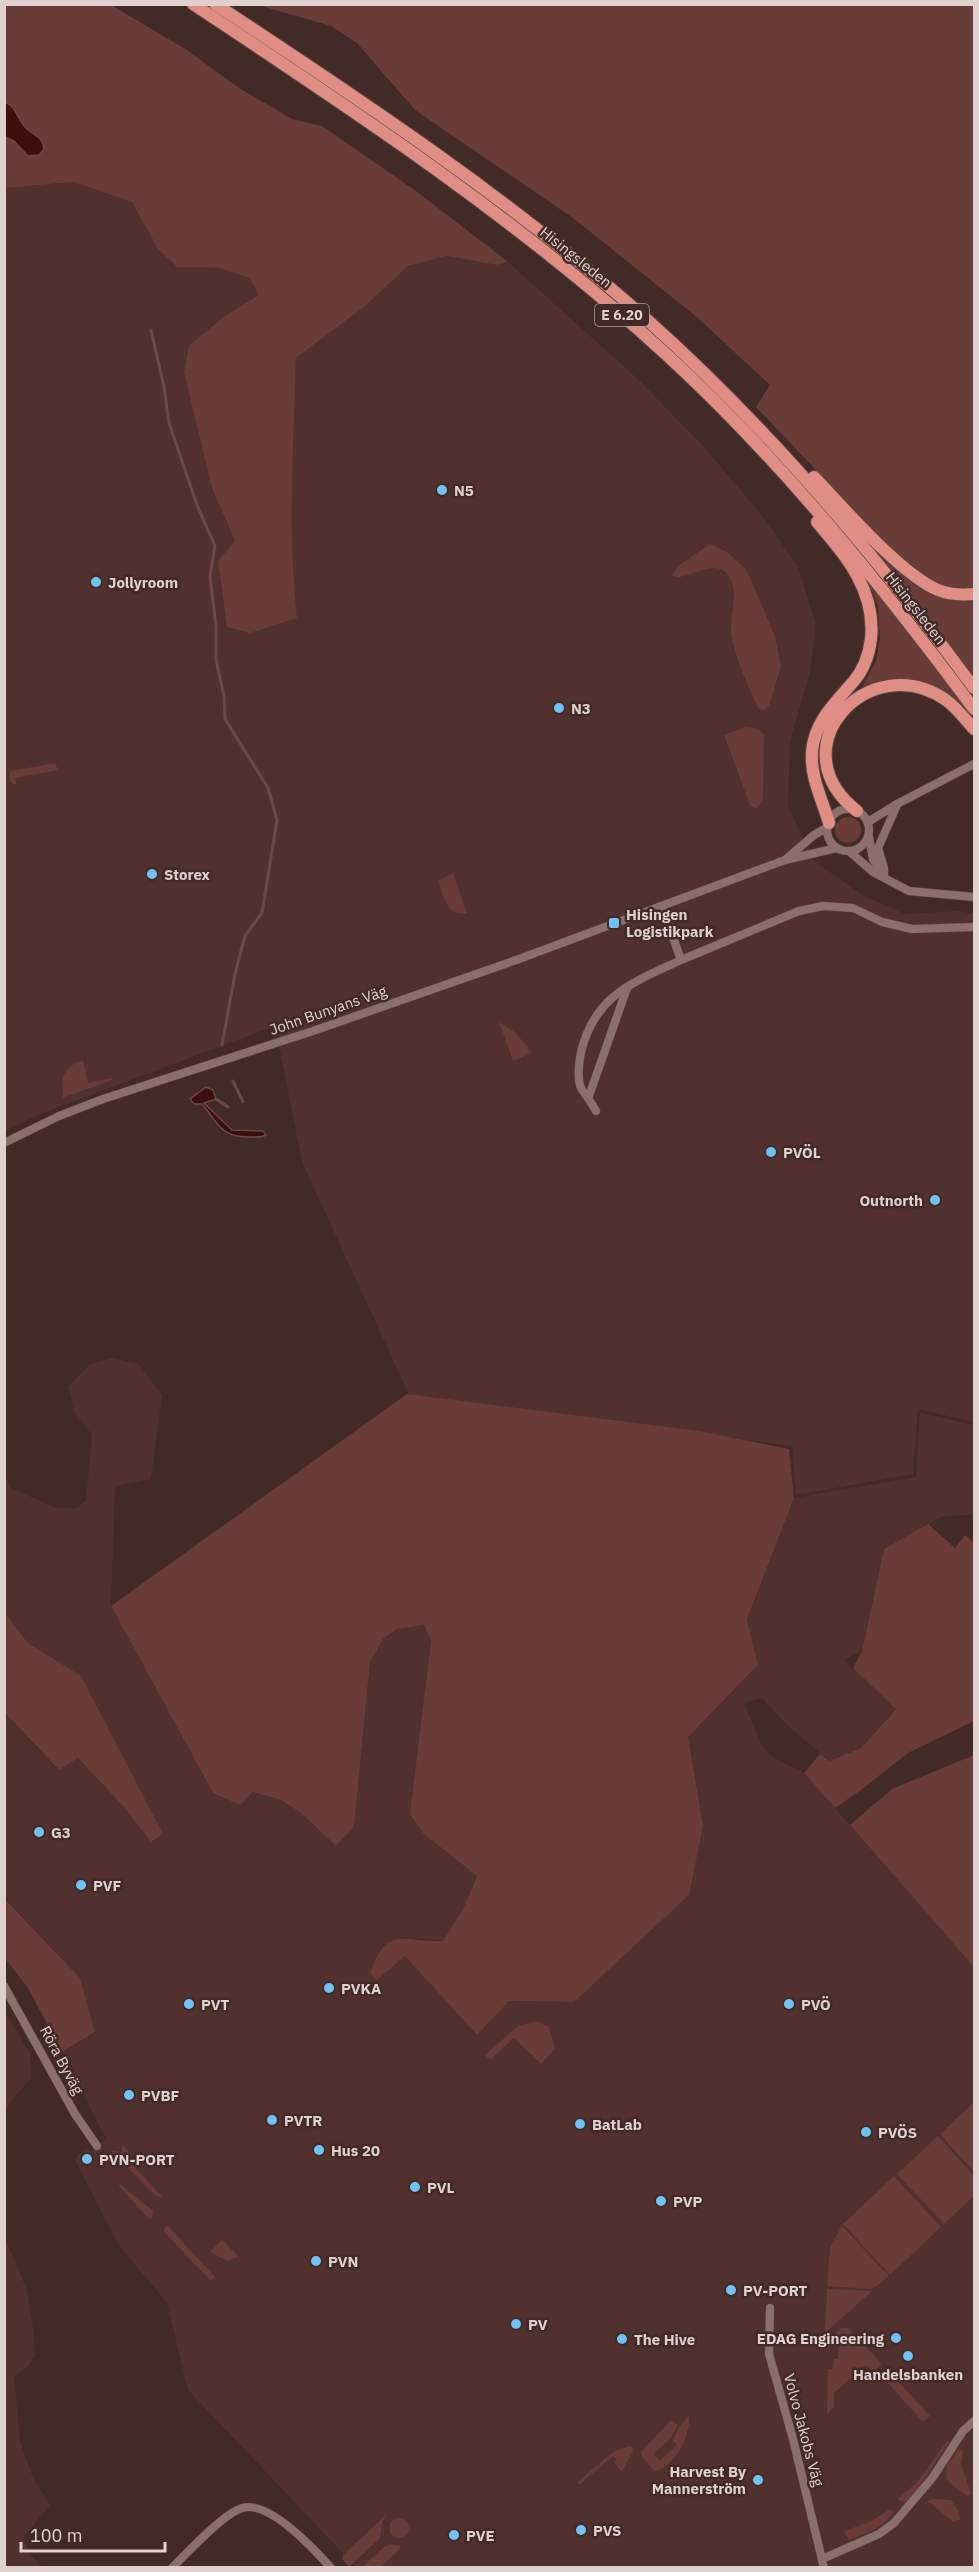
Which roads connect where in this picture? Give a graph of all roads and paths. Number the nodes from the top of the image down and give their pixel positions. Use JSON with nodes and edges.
{"nodes":[{"id":1,"x":193,"y":4,"type":"edge"},
{"id":2,"x":215,"y":4,"type":"edge"},
{"id":3,"x":763,"y":433,"type":"junction"},
{"id":4,"x":814,"y":506,"type":"junction"},
{"id":5,"x":975,"y":594,"type":"edge"},
{"id":6,"x":975,"y":688,"type":"edge"},
{"id":7,"x":975,"y":709,"type":"edge"},
{"id":8,"x":975,"y":729,"type":"edge"},
{"id":9,"x":975,"y":764,"type":"edge"},
{"id":10,"x":897,"y":804,"type":"junction"},
{"id":11,"x":857,"y":811,"type":"junction"},
{"id":12,"x":867,"y":822,"type":"junction"},
{"id":13,"x":828,"y":825,"type":"junction"},
{"id":14,"x":869,"y":835,"type":"junction"},
{"id":15,"x":837,"y":848,"type":"junction"},
{"id":16,"x":849,"y":851,"type":"junction"},
{"id":17,"x":785,"y":860,"type":"junction"},
{"id":18,"x":884,"y":877,"type":"junction"},
{"id":19,"x":975,"y":897,"type":"edge"},
{"id":20,"x":662,"y":906,"type":"junction"},
{"id":21,"x":975,"y":927,"type":"edge"},
{"id":22,"x":681,"y":960,"type":"junction"},
{"id":23,"x":627,"y":988,"type":"junction"},
{"id":24,"x":589,"y":1096,"type":"junction"},
{"id":25,"x":596,"y":1111,"type":"dead end"},
{"id":26,"x":4,"y":1143,"type":"edge"},
{"id":27,"x":4,"y":1986,"type":"edge"},
{"id":28,"x":98,"y":2146,"type":"dead end"},
{"id":29,"x":770,"y":2308,"type":"dead end"},
{"id":30,"x":975,"y":2421,"type":"edge"},
{"id":31,"x":822,"y":2559,"type":"junction"},
{"id":32,"x":172,"y":2568,"type":"edge"},
{"id":33,"x":331,"y":2568,"type":"edge"},
{"id":34,"x":824,"y":2568,"type":"edge"}],
"edges":[{"from":1,"to":4,"type":"highway","name":"Hisingsleden","number":"E 6.20"},
{"from":2,"to":3,"type":"highway","name":"Hisingsleden","number":"E 6.20"},
{"from":3,"to":5,"type":"highway"},
{"from":3,"to":6,"type":"highway","name":"Hisingsleden","number":"E 6.20"},
{"from":4,"to":7,"type":"highway","name":"Hisingsleden","number":"E 6.20"},
{"from":4,"to":13,"type":"highway"},
{"from":8,"to":11,"type":"highway"},
{"from":9,"to":10,"type":"street"},
{"from":10,"to":12,"type":"street"},
{"from":10,"to":18,"type":"street"},
{"from":11,"to":12,"type":"street"},
{"from":11,"to":13,"type":"street"},
{"from":12,"to":14,"type":"street"},
{"from":13,"to":15,"type":"street"},
{"from":13,"to":17,"type":"street","name":"John Bunyans Väg"},
{"from":14,"to":16,"type":"street"},
{"from":14,"to":18,"type":"street"},
{"from":15,"to":16,"type":"street"},
{"from":15,"to":17,"type":"street","name":"John Bunyans Väg"},
{"from":16,"to":18,"type":"street"},
{"from":17,"to":20,"type":"street","name":"John Bunyans Väg"},
{"from":18,"to":19,"type":"street"},
{"from":20,"to":22,"type":"street"},
{"from":20,"to":26,"type":"street","name":"John Bunyans Väg"},
{"from":21,"to":22,"type":"street"},
{"from":22,"to":23,"type":"street"},
{"from":23,"to":24,"type":"street"},
{"from":23,"to":24,"type":"street"},
{"from":24,"to":25,"type":"street"},
{"from":27,"to":28,"type":"street","name":"Röra Byväg"},
{"from":29,"to":31,"type":"street","name":"Volvo Jakobs Väg"},
{"from":30,"to":31,"type":"street"},
{"from":31,"to":34,"type":"street","name":"Volvo Jakobs Väg"},
{"from":32,"to":33,"type":"street"}]}
